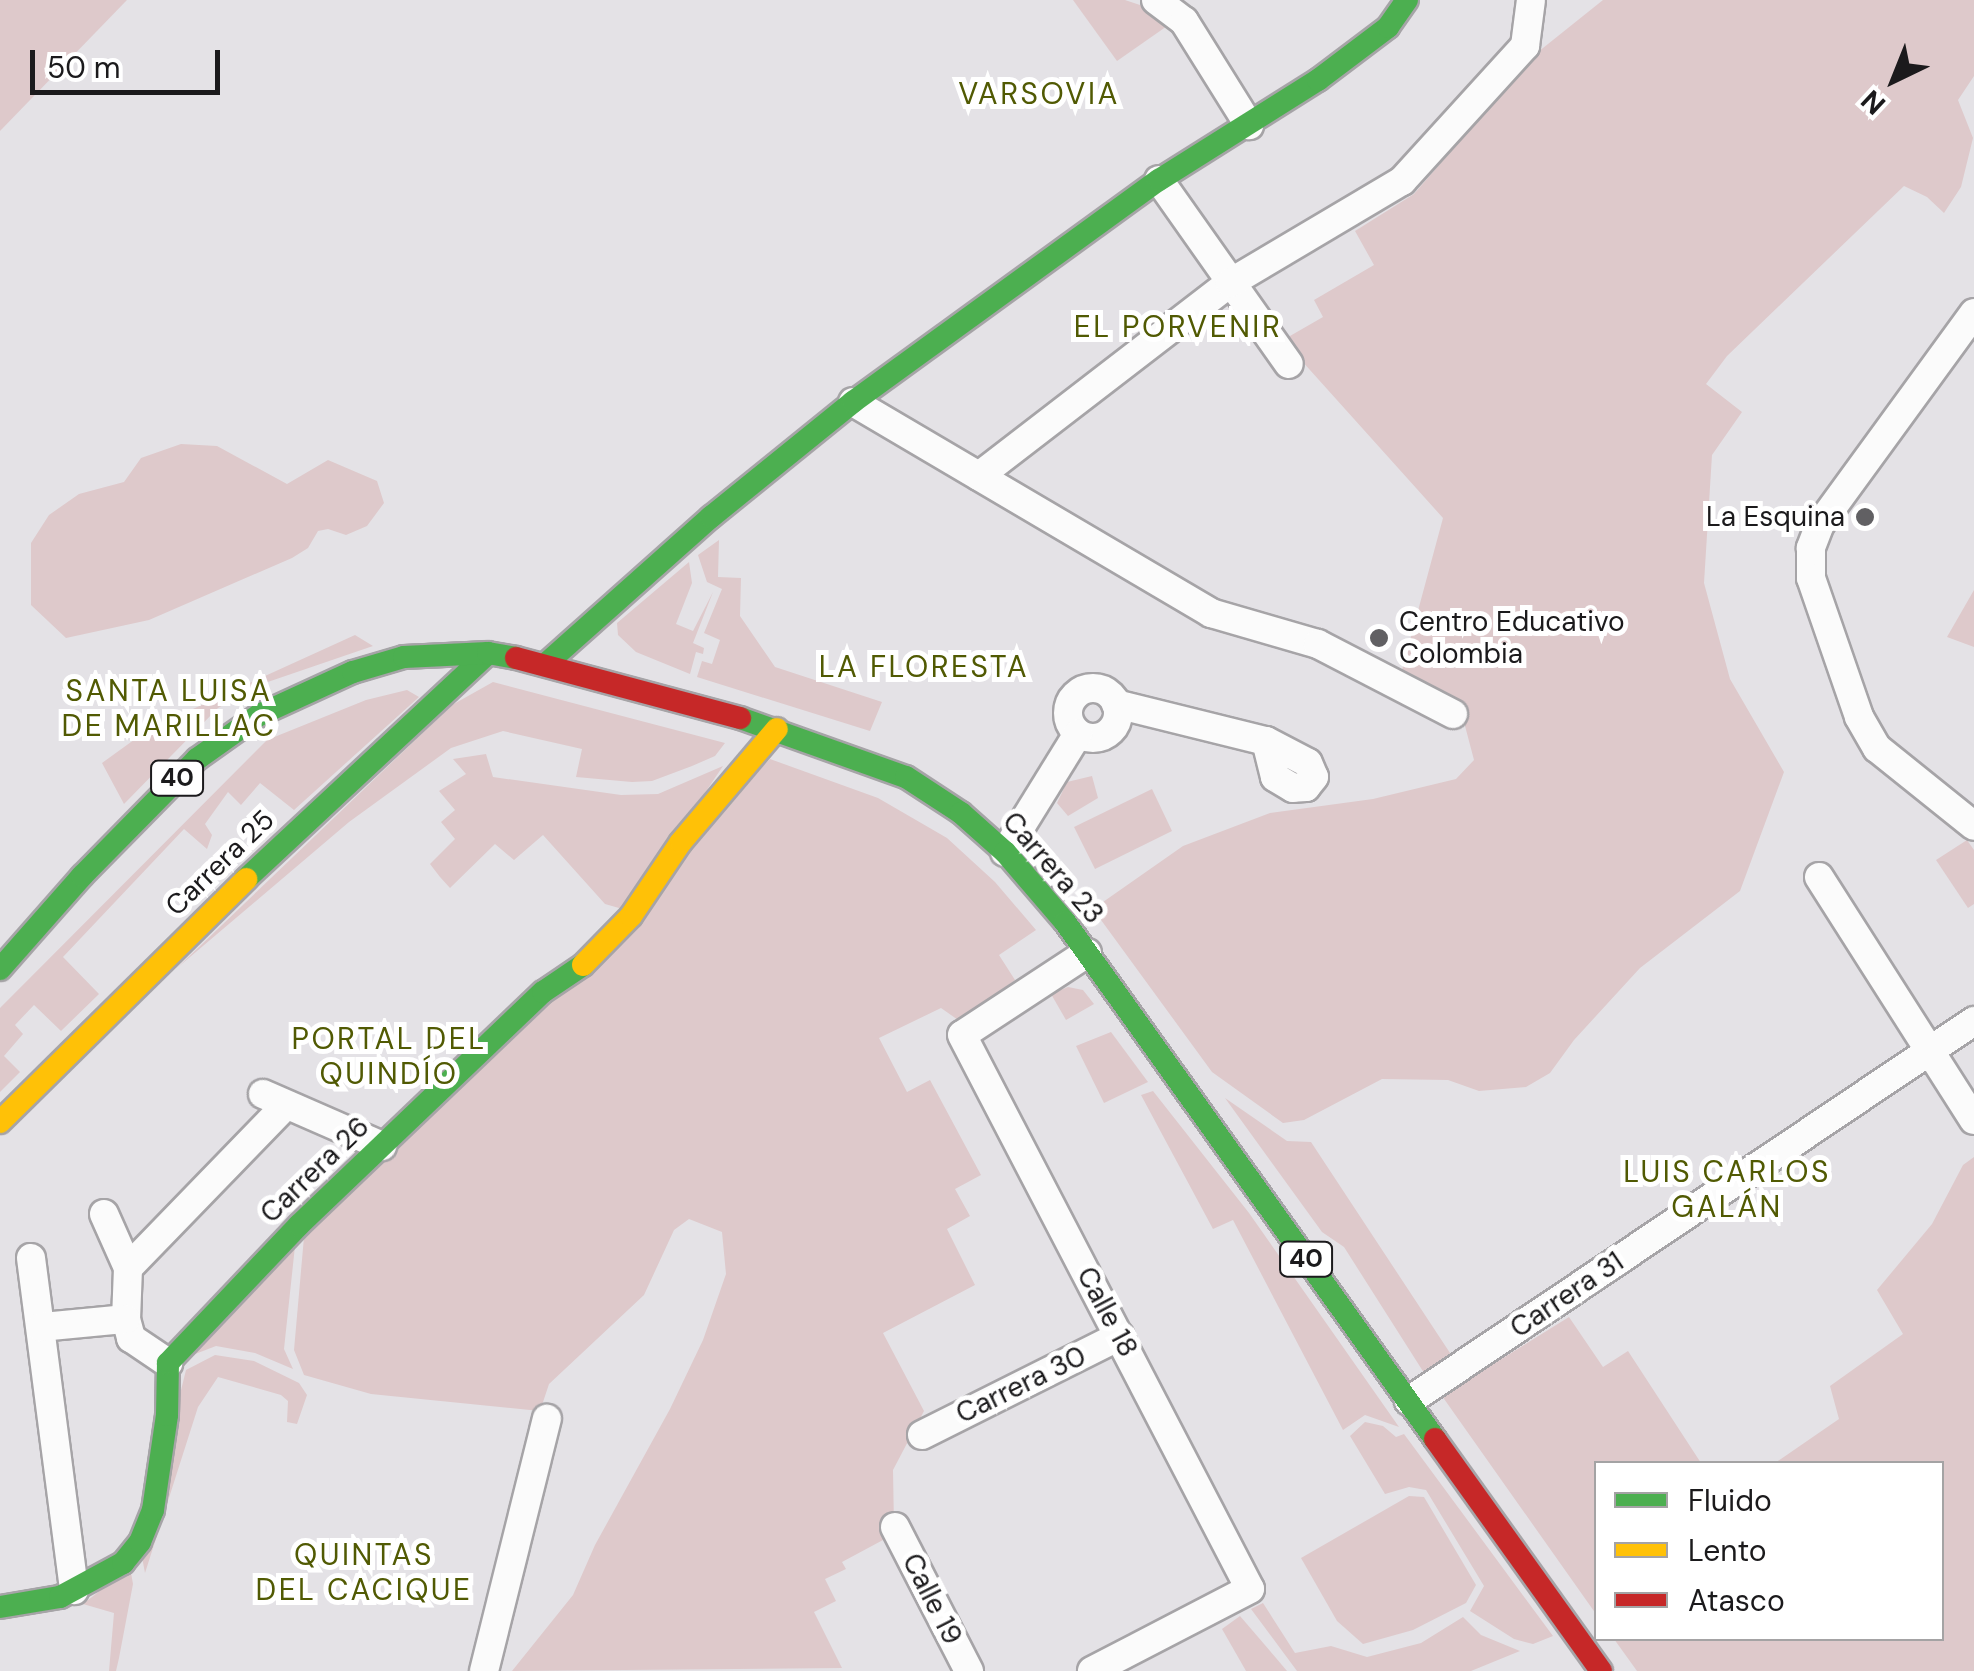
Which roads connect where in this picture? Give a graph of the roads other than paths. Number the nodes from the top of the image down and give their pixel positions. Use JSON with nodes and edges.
{"nodes":[{"id":1,"x":1156,"y":0,"type":"edge"},
{"id":2,"x":1407,"y":0,"type":"edge"},
{"id":3,"x":1531,"y":0,"type":"edge"},
{"id":4,"x":1249,"y":125,"type":"junction"},
{"id":5,"x":1159,"y":180,"type":"junction"},
{"id":6,"x":1230,"y":283,"type":"junction"},
{"id":7,"x":1974,"y":314,"type":"edge"},
{"id":8,"x":1289,"y":364,"type":"dead end"},
{"id":9,"x":852,"y":402,"type":"junction"},
{"id":10,"x":979,"y":476,"type":"junction"},
{"id":11,"x":488,"y":653,"type":"junction"},
{"id":12,"x":548,"y":664,"type":"junction"},
{"id":13,"x":1116,"y":704,"type":"junction"},
{"id":14,"x":1453,"y":714,"type":"dead end"},
{"id":15,"x":777,"y":728,"type":"junction"},
{"id":16,"x":1078,"y":734,"type":"junction"},
{"id":17,"x":1266,"y":741,"type":"dead end"},
{"id":18,"x":1974,"y":826,"type":"edge"},
{"id":19,"x":1006,"y":852,"type":"junction"},
{"id":20,"x":1820,"y":877,"type":"dead end"},
{"id":21,"x":1087,"y":953,"type":"junction"},
{"id":22,"x":0,"y":968,"type":"edge"},
{"id":23,"x":1974,"y":1020,"type":"edge"},
{"id":24,"x":1930,"y":1050,"type":"junction"},
{"id":25,"x":1974,"y":1120,"type":"edge"},
{"id":26,"x":0,"y":1122,"type":"edge"},
{"id":27,"x":382,"y":1146,"type":"junction"},
{"id":28,"x":104,"y":1214,"type":"dead end"},
{"id":29,"x":31,"y":1258,"type":"dead end"},
{"id":30,"x":128,"y":1268,"type":"junction"},
{"id":31,"x":126,"y":1319,"type":"junction"},
{"id":32,"x":41,"y":1328,"type":"junction"},
{"id":33,"x":1120,"y":1336,"type":"junction"},
{"id":34,"x":168,"y":1363,"type":"junction"},
{"id":35,"x":1409,"y":1401,"type":"junction"},
{"id":36,"x":547,"y":1419,"type":"dead end"},
{"id":37,"x":922,"y":1434,"type":"dead end"},
{"id":38,"x":895,"y":1527,"type":"dead end"},
{"id":39,"x":74,"y":1590,"type":"junction"},
{"id":40,"x":0,"y":1606,"type":"edge"},
{"id":41,"x":484,"y":1671,"type":"edge"},
{"id":42,"x":968,"y":1671,"type":"edge"},
{"id":43,"x":1092,"y":1671,"type":"edge"},
{"id":44,"x":1601,"y":1671,"type":"edge"}],
"edges":[{"from":1,"to":4,"type":"street"},
{"from":2,"to":4,"type":"main road"},
{"from":3,"to":6,"type":"street"},
{"from":4,"to":5,"type":"main road"},
{"from":5,"to":6,"type":"street"},
{"from":5,"to":9,"type":"main road"},
{"from":6,"to":8,"type":"street"},
{"from":6,"to":10,"type":"street"},
{"from":7,"to":18,"type":"street"},
{"from":9,"to":10,"type":"street"},
{"from":9,"to":12,"type":"main road"},
{"from":10,"to":14,"type":"street"},
{"from":11,"to":12,"type":"main road","name":"Carrera 23","number":"40"},
{"from":11,"to":22,"type":"main road","name":"Carrera 23","number":"40"},
{"from":11,"to":26,"type":"main road","name":"Carrera 25"},
{"from":12,"to":15,"type":"main road","name":"Carrera 23","number":"40"},
{"from":13,"to":16,"type":"street"},
{"from":13,"to":16,"type":"street"},
{"from":13,"to":17,"type":"street"},
{"from":15,"to":19,"type":"main road","name":"Carrera 23","number":"40"},
{"from":15,"to":27,"type":"main road","name":"Carrera 26"},
{"from":16,"to":19,"type":"street"},
{"from":19,"to":21,"type":"main road","name":"Carrera 23","number":"40"},
{"from":20,"to":24,"type":"street"},
{"from":21,"to":33,"type":"street","name":"Calle 18"},
{"from":21,"to":35,"type":"main road","name":"Carrera 23","number":"40"},
{"from":23,"to":24,"type":"street","name":"Carrera 31"},
{"from":24,"to":25,"type":"street"},
{"from":24,"to":35,"type":"street","name":"Carrera 31"},
{"from":27,"to":30,"type":"street"},
{"from":27,"to":34,"type":"main road","name":"Carrera 26"},
{"from":28,"to":30,"type":"street"},
{"from":29,"to":32,"type":"street"},
{"from":30,"to":31,"type":"street"},
{"from":31,"to":32,"type":"street"},
{"from":31,"to":34,"type":"street"},
{"from":32,"to":39,"type":"street"},
{"from":33,"to":37,"type":"street","name":"Carrera 30"},
{"from":33,"to":43,"type":"street","name":"Calle 18"},
{"from":34,"to":39,"type":"main road"},
{"from":35,"to":44,"type":"main road","name":"Carrera 23","number":"40"},
{"from":36,"to":41,"type":"street"},
{"from":38,"to":42,"type":"street","name":"Calle 19"},
{"from":39,"to":40,"type":"main road"}]}
